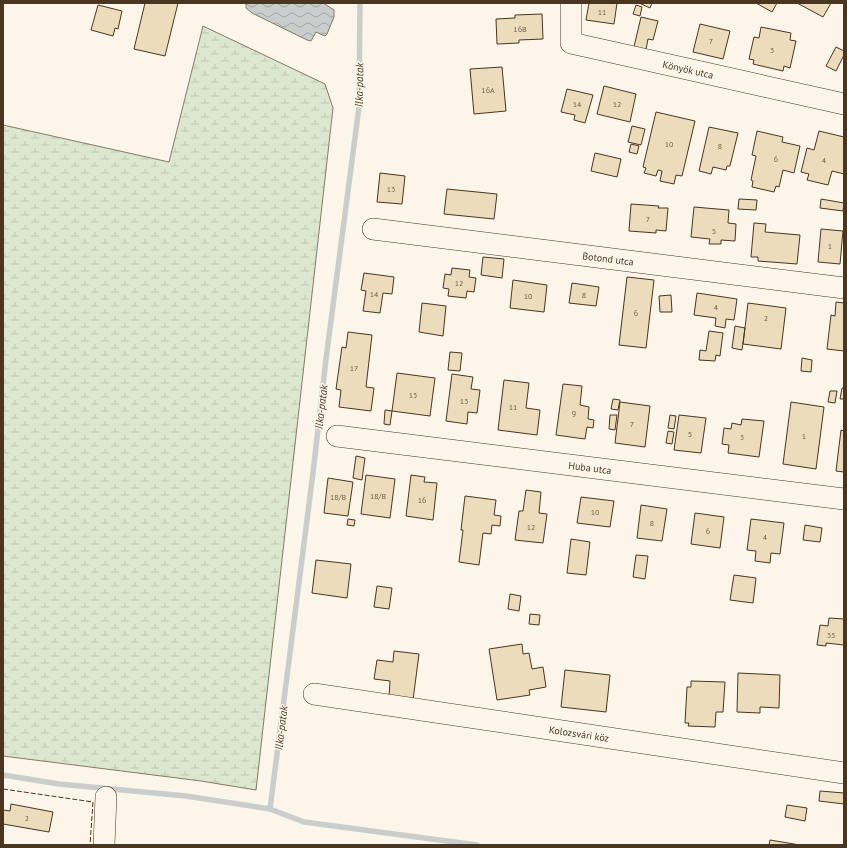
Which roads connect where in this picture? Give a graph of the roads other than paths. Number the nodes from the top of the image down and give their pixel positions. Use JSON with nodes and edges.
{"nodes":[{"id":1,"x":571,"y":3,"type":"edge"},
{"id":2,"x":844,"y":104,"type":"edge"},
{"id":3,"x":373,"y":229,"type":"dead end"},
{"id":4,"x":844,"y":288,"type":"edge"},
{"id":5,"x":337,"y":436,"type":"dead end"},
{"id":6,"x":844,"y":499,"type":"edge"},
{"id":7,"x":314,"y":694,"type":"dead end"},
{"id":8,"x":844,"y":773,"type":"edge"},
{"id":9,"x":106,"y":797,"type":"dead end"},
{"id":10,"x":104,"y":845,"type":"edge"}],
"edges":[{"from":1,"to":2,"type":"street","name":"Könyök utca"},
{"from":3,"to":4,"type":"street","name":"Botond utca"},
{"from":5,"to":6,"type":"street","name":"Huba utca"},
{"from":7,"to":8,"type":"street","name":"Kolozsvári köz"},
{"from":9,"to":10,"type":"street"}]}
